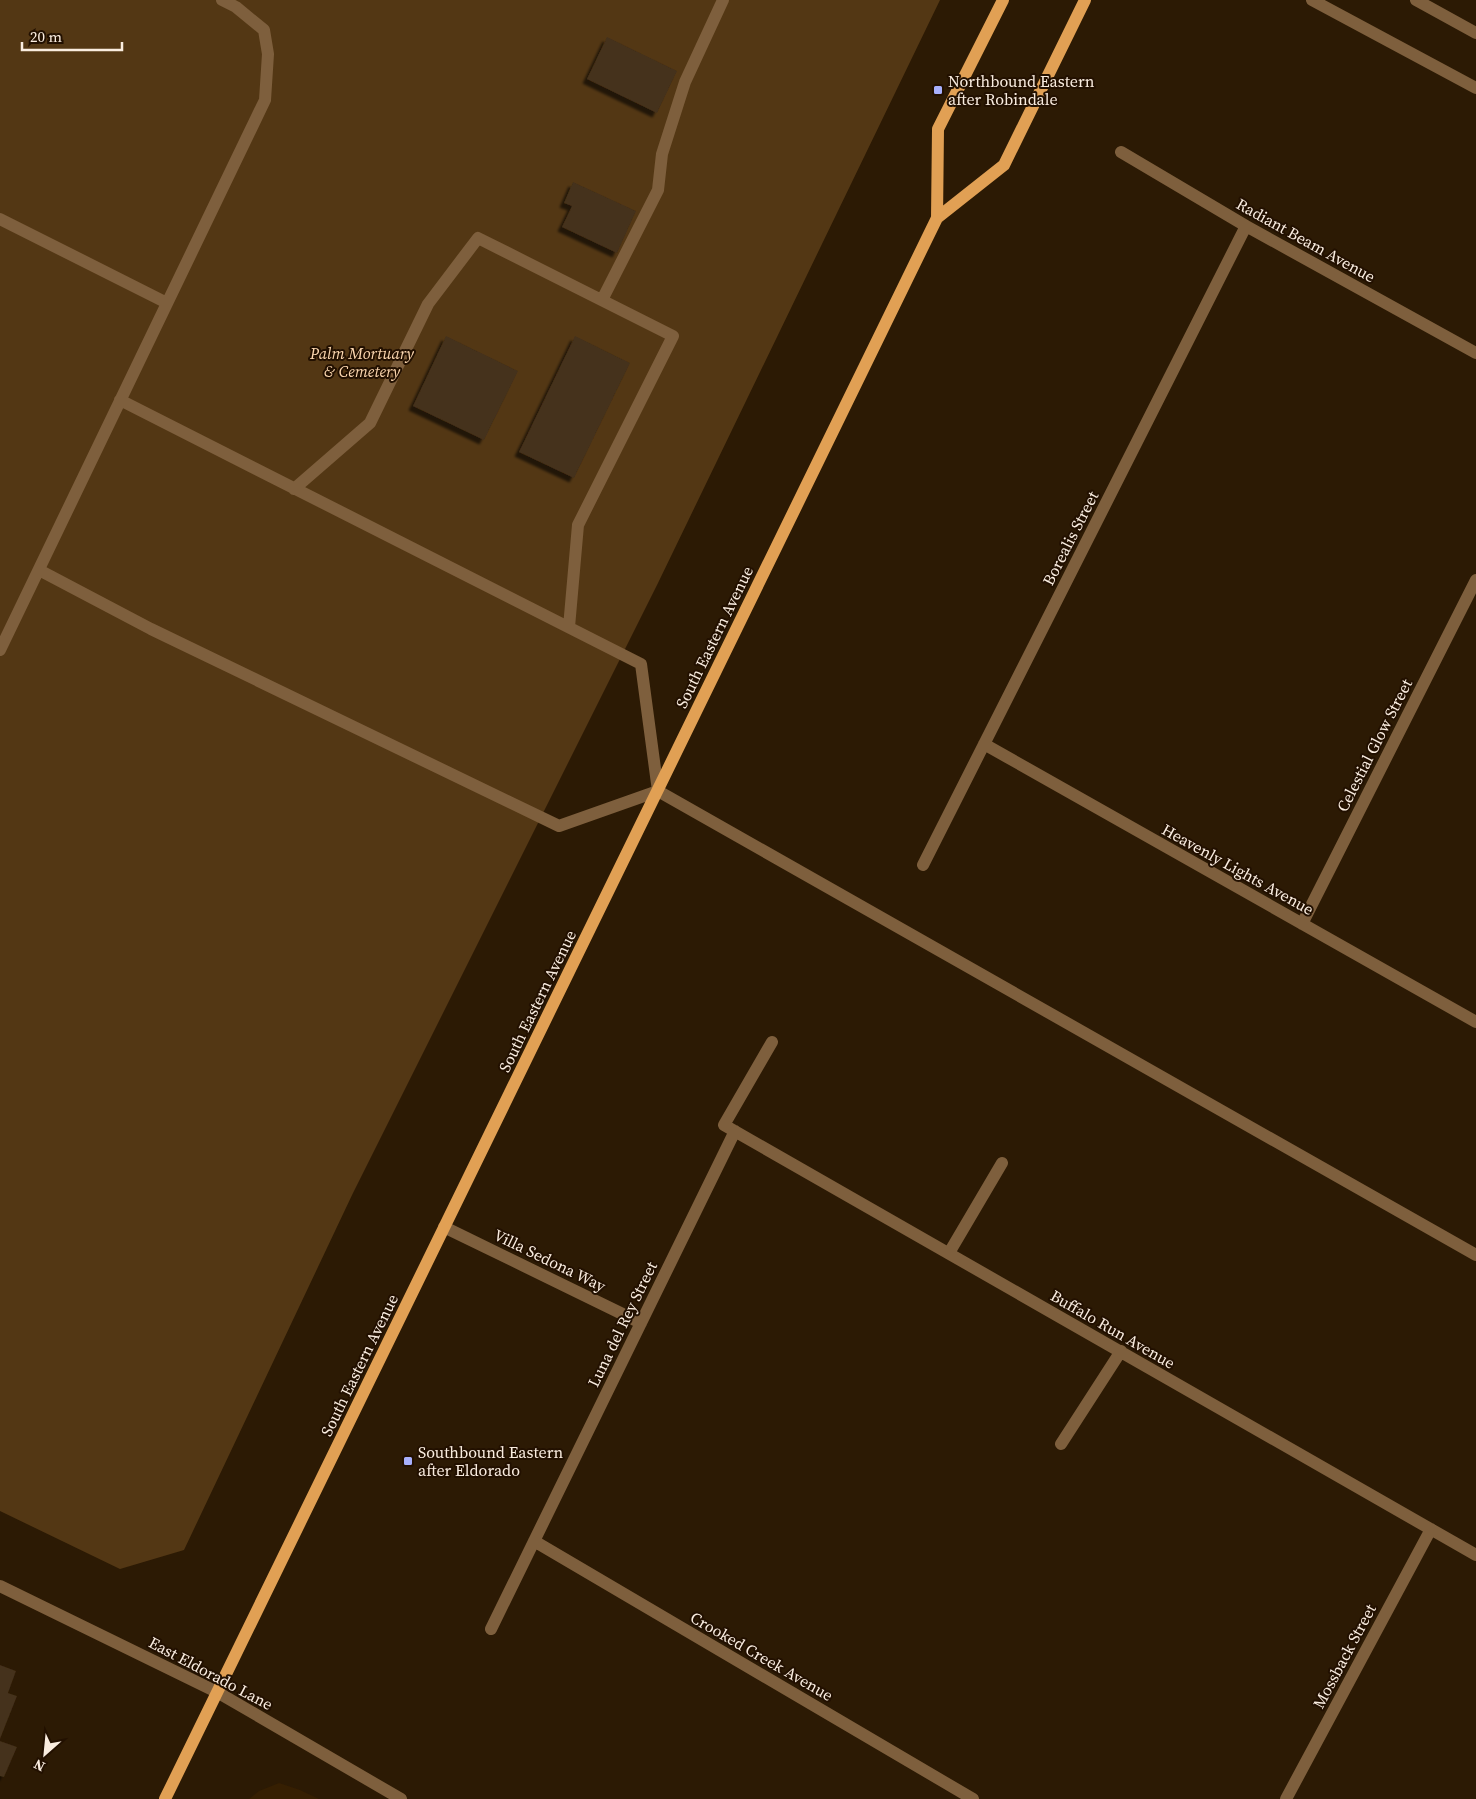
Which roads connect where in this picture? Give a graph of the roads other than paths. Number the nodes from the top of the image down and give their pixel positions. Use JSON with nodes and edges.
{"nodes":[{"id":1,"x":222,"y":0,"type":"edge"},
{"id":2,"x":723,"y":0,"type":"edge"},
{"id":3,"x":1003,"y":0,"type":"edge"},
{"id":4,"x":1085,"y":0,"type":"edge"},
{"id":5,"x":1312,"y":0,"type":"edge"},
{"id":6,"x":1416,"y":0,"type":"edge"},
{"id":7,"x":1476,"y":33,"type":"edge"},
{"id":8,"x":1476,"y":88,"type":"edge"},
{"id":9,"x":1121,"y":152,"type":"dead end"},
{"id":10,"x":938,"y":218,"type":"junction"},
{"id":11,"x":0,"y":219,"type":"edge"},
{"id":12,"x":1246,"y":226,"type":"junction"},
{"id":13,"x":602,"y":300,"type":"junction"},
{"id":14,"x":167,"y":303,"type":"junction"},
{"id":15,"x":1476,"y":353,"type":"edge"},
{"id":16,"x":120,"y":400,"type":"junction"},
{"id":17,"x":294,"y":489,"type":"junction"},
{"id":18,"x":40,"y":570,"type":"junction"},
{"id":19,"x":1476,"y":580,"type":"edge"},
{"id":20,"x":569,"y":628,"type":"junction"},
{"id":21,"x":0,"y":650,"type":"edge"},
{"id":22,"x":984,"y":744,"type":"junction"},
{"id":23,"x":658,"y":791,"type":"junction"},
{"id":24,"x":923,"y":865,"type":"dead end"},
{"id":25,"x":1302,"y":924,"type":"junction"},
{"id":26,"x":1476,"y":1022,"type":"edge"},
{"id":27,"x":772,"y":1042,"type":"dead end"},
{"id":28,"x":735,"y":1131,"type":"junction"},
{"id":29,"x":1002,"y":1163,"type":"dead end"},
{"id":30,"x":444,"y":1226,"type":"junction"},
{"id":31,"x":949,"y":1253,"type":"junction"},
{"id":32,"x":1476,"y":1255,"type":"edge"},
{"id":33,"x":641,"y":1323,"type":"junction"},
{"id":34,"x":1121,"y":1351,"type":"junction"},
{"id":35,"x":1061,"y":1444,"type":"dead end"},
{"id":36,"x":1431,"y":1529,"type":"junction"},
{"id":37,"x":534,"y":1541,"type":"junction"},
{"id":38,"x":1476,"y":1555,"type":"edge"},
{"id":39,"x":0,"y":1586,"type":"edge"},
{"id":40,"x":491,"y":1629,"type":"dead end"},
{"id":41,"x":217,"y":1692,"type":"junction"},
{"id":42,"x":164,"y":1799,"type":"edge"},
{"id":43,"x":401,"y":1799,"type":"edge"},
{"id":44,"x":973,"y":1799,"type":"edge"},
{"id":45,"x":1286,"y":1799,"type":"edge"}],
"edges":[{"from":1,"to":14,"type":"street"},
{"from":2,"to":13,"type":"street"},
{"from":3,"to":10,"type":"main road","name":"South Eastern Avenue"},
{"from":4,"to":10,"type":"main road","name":"South Eastern Avenue"},
{"from":5,"to":8,"type":"street"},
{"from":6,"to":7,"type":"street"},
{"from":9,"to":12,"type":"street","name":"Radiant Beam Avenue"},
{"from":10,"to":23,"type":"main road","name":"South Eastern Avenue"},
{"from":11,"to":14,"type":"street"},
{"from":12,"to":15,"type":"street","name":"Radiant Beam Avenue"},
{"from":12,"to":22,"type":"street","name":"Borealis Street"},
{"from":13,"to":17,"type":"street"},
{"from":13,"to":20,"type":"street"},
{"from":14,"to":16,"type":"street"},
{"from":16,"to":17,"type":"street"},
{"from":16,"to":18,"type":"street"},
{"from":17,"to":20,"type":"street"},
{"from":18,"to":21,"type":"street"},
{"from":18,"to":23,"type":"street"},
{"from":19,"to":25,"type":"street","name":"Celestial Glow Street"},
{"from":20,"to":23,"type":"street"},
{"from":22,"to":24,"type":"street","name":"Borealis Street"},
{"from":22,"to":25,"type":"street","name":"Heavenly Lights Avenue"},
{"from":23,"to":30,"type":"main road","name":"South Eastern Avenue"},
{"from":23,"to":32,"type":"street"},
{"from":25,"to":26,"type":"street","name":"Heavenly Lights Avenue"},
{"from":27,"to":28,"type":"street"},
{"from":28,"to":31,"type":"street","name":"Buffalo Run Avenue"},
{"from":28,"to":33,"type":"street","name":"Luna del Rey Street"},
{"from":29,"to":31,"type":"street"},
{"from":30,"to":33,"type":"street","name":"Villa Sedona Way"},
{"from":30,"to":41,"type":"main road","name":"South Eastern Avenue"},
{"from":31,"to":34,"type":"street","name":"Buffalo Run Avenue"},
{"from":33,"to":37,"type":"street","name":"Luna del Rey Street"},
{"from":34,"to":35,"type":"street"},
{"from":34,"to":36,"type":"street","name":"Buffalo Run Avenue"},
{"from":36,"to":38,"type":"street","name":"Buffalo Run Avenue"},
{"from":36,"to":45,"type":"street","name":"Mossback Street"},
{"from":37,"to":40,"type":"street","name":"Luna del Rey Street"},
{"from":37,"to":44,"type":"street","name":"Crooked Creek Avenue"},
{"from":39,"to":41,"type":"street","name":"East Eldorado Lane"},
{"from":41,"to":42,"type":"main road","name":"South Eastern Avenue"},
{"from":41,"to":43,"type":"street","name":"East Eldorado Lane"}]}
